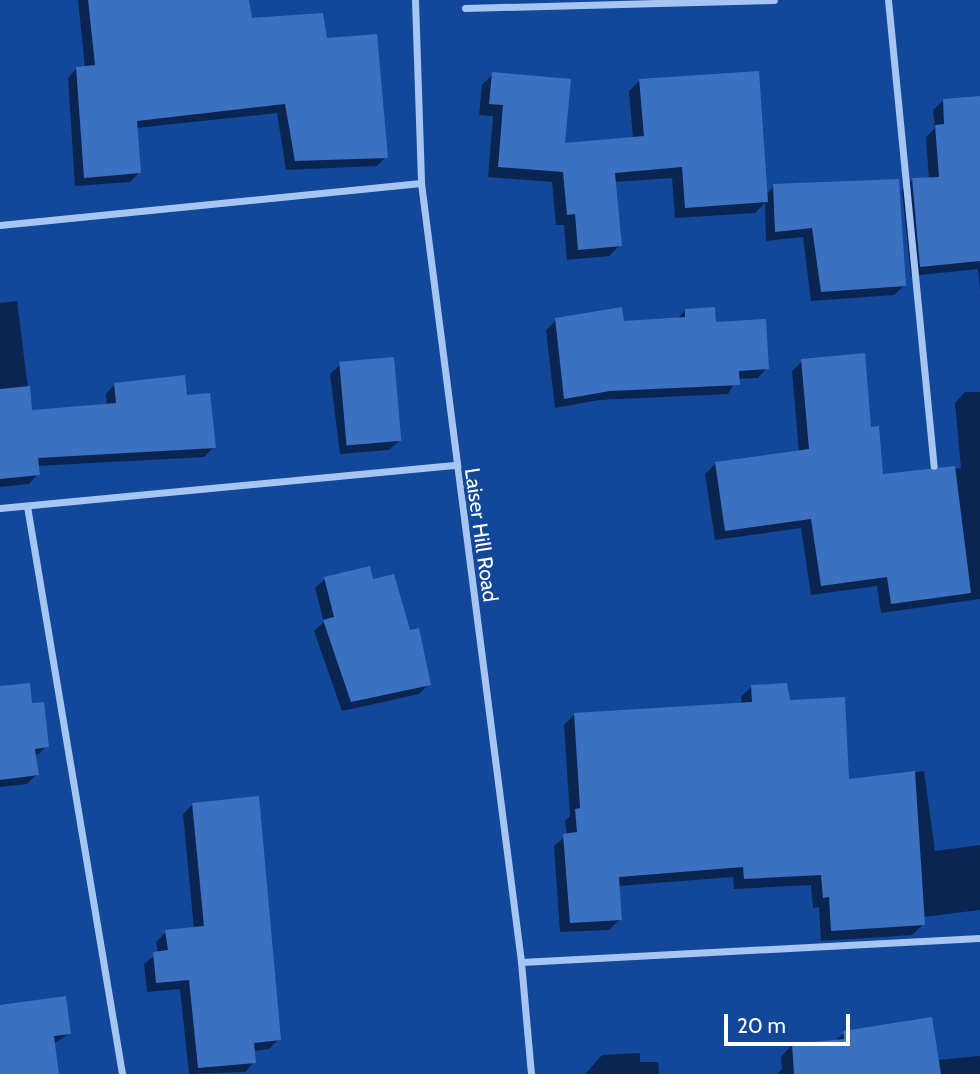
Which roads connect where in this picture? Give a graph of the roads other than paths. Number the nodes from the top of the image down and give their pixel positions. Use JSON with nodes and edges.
{"nodes":[{"id":1,"x":415,"y":0,"type":"edge"},
{"id":2,"x":774,"y":0,"type":"edge"},
{"id":3,"x":888,"y":0,"type":"edge"},
{"id":4,"x":465,"y":8,"type":"dead end"},
{"id":5,"x":421,"y":183,"type":"junction"},
{"id":6,"x":0,"y":225,"type":"edge"},
{"id":7,"x":454,"y":465,"type":"junction"},
{"id":8,"x":934,"y":466,"type":"dead end"},
{"id":9,"x":27,"y":506,"type":"junction"},
{"id":10,"x":0,"y":508,"type":"edge"},
{"id":11,"x":980,"y":938,"type":"edge"},
{"id":12,"x":521,"y":962,"type":"junction"},
{"id":13,"x":122,"y":1074,"type":"edge"},
{"id":14,"x":531,"y":1074,"type":"edge"}],
"edges":[{"from":1,"to":5,"type":"street","name":"Laiser Hill Road"},
{"from":2,"to":4,"type":"street"},
{"from":3,"to":8,"type":"street"},
{"from":5,"to":6,"type":"street"},
{"from":5,"to":7,"type":"street","name":"Laiser Hill Road"},
{"from":7,"to":9,"type":"street"},
{"from":7,"to":12,"type":"street","name":"Laiser Hill Road"},
{"from":9,"to":10,"type":"street"},
{"from":9,"to":13,"type":"street"},
{"from":11,"to":12,"type":"street"},
{"from":12,"to":14,"type":"street","name":"Laiser Hill Road"}]}
